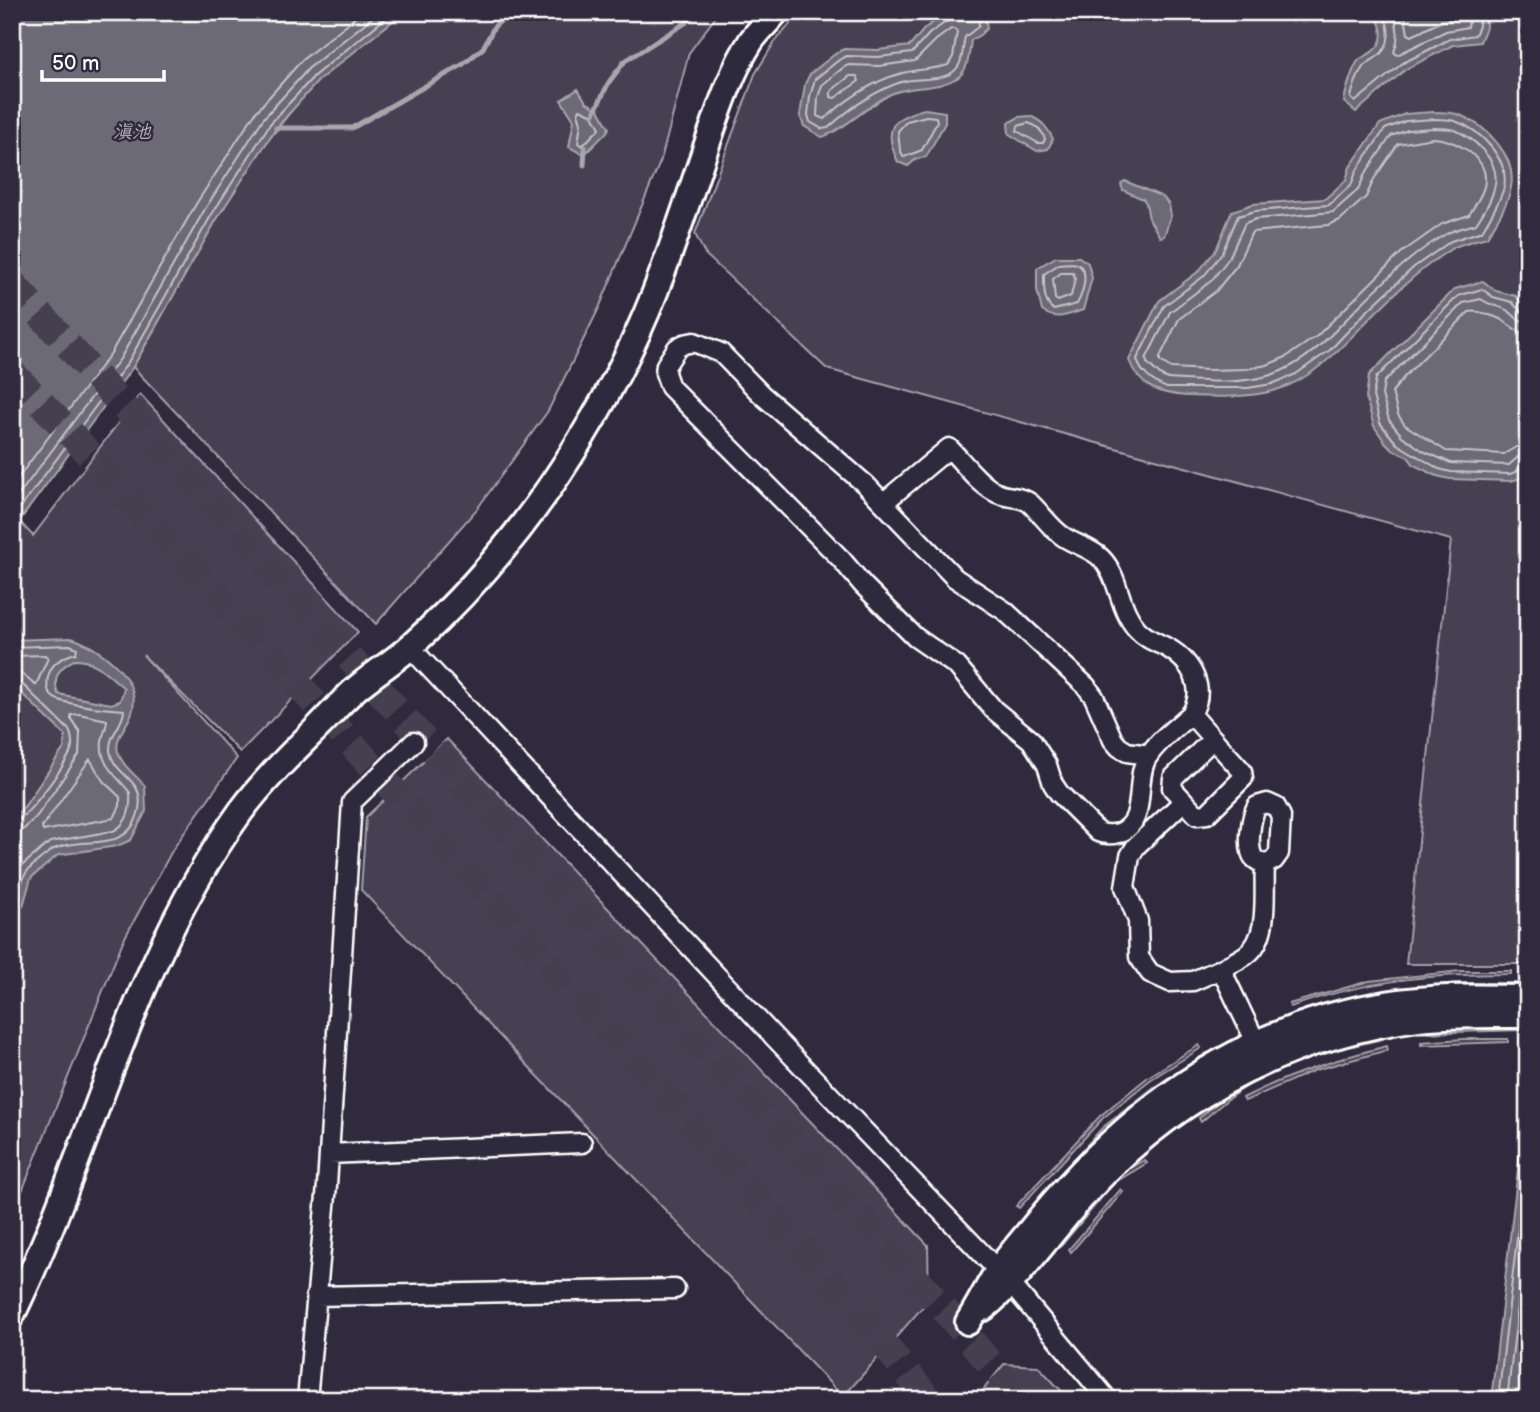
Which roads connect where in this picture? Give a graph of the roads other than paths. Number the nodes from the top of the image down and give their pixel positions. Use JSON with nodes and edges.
{"nodes":[{"id":1,"x":776,"y":12,"type":"edge"},
{"id":2,"x":883,"y":503,"type":"junction"},
{"id":3,"x":410,"y":647,"type":"junction"},
{"id":4,"x":1191,"y":714,"type":"junction"},
{"id":5,"x":1213,"y":739,"type":"junction"},
{"id":6,"x":414,"y":742,"type":"dead end"},
{"id":7,"x":1149,"y":755,"type":"junction"},
{"id":8,"x":1184,"y":801,"type":"junction"},
{"id":9,"x":1265,"y":865,"type":"dead end"},
{"id":10,"x":1221,"y":968,"type":"junction"},
{"id":11,"x":1523,"y":1006,"type":"edge"},
{"id":12,"x":1261,"y":1053,"type":"junction"},
{"id":13,"x":582,"y":1143,"type":"dead end"},
{"id":14,"x":329,"y":1154,"type":"junction"},
{"id":15,"x":1004,"y":1278,"type":"junction"},
{"id":16,"x":676,"y":1289,"type":"dead end"},
{"id":17,"x":316,"y":1296,"type":"junction"},
{"id":18,"x":12,"y":1315,"type":"edge"},
{"id":19,"x":307,"y":1400,"type":"edge"},
{"id":20,"x":1108,"y":1400,"type":"edge"}],
"edges":[{"from":1,"to":3,"type":"street"},
{"from":2,"to":4,"type":"street"},
{"from":2,"to":7,"type":"street"},
{"from":2,"to":7,"type":"street"},
{"from":3,"to":15,"type":"street"},
{"from":3,"to":18,"type":"street"},
{"from":4,"to":5,"type":"street"},
{"from":4,"to":7,"type":"street"},
{"from":5,"to":8,"type":"street"},
{"from":5,"to":8,"type":"street"},
{"from":6,"to":14,"type":"street"},
{"from":8,"to":10,"type":"street"},
{"from":9,"to":10,"type":"street"},
{"from":10,"to":12,"type":"street"},
{"from":11,"to":12,"type":"street"},
{"from":12,"to":15,"type":"street"},
{"from":13,"to":14,"type":"street"},
{"from":14,"to":17,"type":"street"},
{"from":15,"to":20,"type":"street"},
{"from":16,"to":17,"type":"street"},
{"from":17,"to":19,"type":"street"}]}
